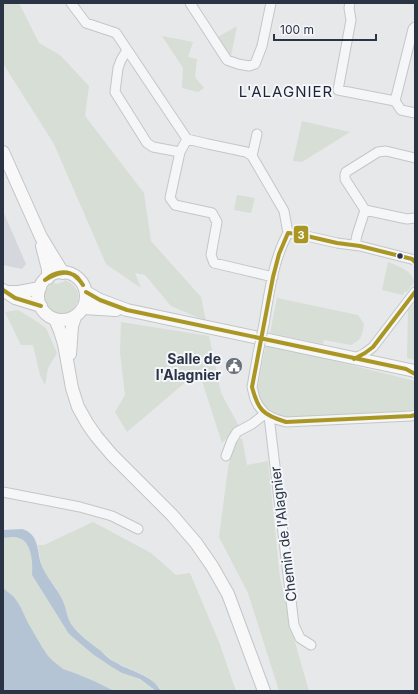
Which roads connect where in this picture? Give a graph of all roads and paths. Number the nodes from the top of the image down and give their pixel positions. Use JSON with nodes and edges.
{"nodes":[{"id":1,"x":71,"y":3,"type":"edge"},
{"id":2,"x":190,"y":3,"type":"edge"},
{"id":3,"x":271,"y":3,"type":"edge"},
{"id":4,"x":350,"y":3,"type":"edge"},
{"id":5,"x":415,"y":27,"type":"edge"},
{"id":6,"x":127,"y":50,"type":"junction"},
{"id":7,"x":395,"y":101,"type":"junction"},
{"id":8,"x":415,"y":113,"type":"edge"},
{"id":9,"x":257,"y":134,"type":"dead end"},
{"id":10,"x":187,"y":138,"type":"junction"},
{"id":11,"x":3,"y":152,"type":"edge"},
{"id":12,"x":180,"y":152,"type":"junction"},
{"id":13,"x":252,"y":156,"type":"junction"},
{"id":14,"x":415,"y":158,"type":"edge"},
{"id":15,"x":365,"y":210,"type":"junction"},
{"id":16,"x":415,"y":218,"type":"edge"},
{"id":17,"x":288,"y":233,"type":"junction"},
{"id":18,"x":41,"y":237,"type":"junction"},
{"id":19,"x":355,"y":245,"type":"junction"},
{"id":20,"x":414,"y":260,"type":"edge"},
{"id":21,"x":63,"y":273,"type":"junction"},
{"id":22,"x":273,"y":277,"type":"junction"},
{"id":23,"x":48,"y":278,"type":"junction"},
{"id":24,"x":40,"y":288,"type":"junction"},
{"id":25,"x":4,"y":291,"type":"edge"},
{"id":26,"x":86,"y":292,"type":"junction"},
{"id":27,"x":415,"y":292,"type":"edge"},
{"id":28,"x":41,"y":306,"type":"junction"},
{"id":29,"x":83,"y":308,"type":"junction"},
{"id":30,"x":127,"y":310,"type":"junction"},
{"id":31,"x":75,"y":317,"type":"junction"},
{"id":32,"x":55,"y":319,"type":"junction"},
{"id":33,"x":374,"y":346,"type":"junction"},
{"id":34,"x":354,"y":359,"type":"junction"},
{"id":35,"x":380,"y":364,"type":"junction"},
{"id":36,"x":68,"y":367,"type":"junction"},
{"id":37,"x":412,"y":371,"type":"edge"},
{"id":38,"x":267,"y":415,"type":"junction"},
{"id":39,"x":415,"y":415,"type":"edge"},
{"id":40,"x":226,"y":456,"type":"dead end"},
{"id":41,"x":3,"y":492,"type":"edge"},
{"id":42,"x":138,"y":529,"type":"dead end"},
{"id":43,"x":311,"y":644,"type":"dead end"},
{"id":44,"x":264,"y":691,"type":"edge"}],
"edges":[{"from":1,"to":6,"type":"street"},
{"from":2,"to":3,"type":"street"},
{"from":4,"to":7,"type":"street"},
{"from":5,"to":7,"type":"street"},
{"from":6,"to":10,"type":"street"},
{"from":6,"to":12,"type":"street"},
{"from":7,"to":8,"type":"street"},
{"from":9,"to":13,"type":"street"},
{"from":10,"to":12,"type":"street"},
{"from":10,"to":13,"type":"street"},
{"from":11,"to":18,"type":"main road"},
{"from":12,"to":22,"type":"street"},
{"from":13,"to":17,"type":"street"},
{"from":14,"to":15,"type":"street"},
{"from":15,"to":16,"type":"street"},
{"from":15,"to":19,"type":"street"},
{"from":17,"to":19,"type":"street"},
{"from":17,"to":22,"type":"street"},
{"from":18,"to":21,"type":"main road"},
{"from":18,"to":23,"type":"main road"},
{"from":19,"to":20,"type":"street"},
{"from":21,"to":23,"type":"main road"},
{"from":21,"to":26,"type":"main road"},
{"from":22,"to":38,"type":"street","bridge":true},
{"from":23,"to":24,"type":"main road"},
{"from":24,"to":25,"type":"main road"},
{"from":24,"to":28,"type":"main road"},
{"from":25,"to":28,"type":"main road"},
{"from":26,"to":29,"type":"main road"},
{"from":26,"to":30,"type":"main road"},
{"from":27,"to":33,"type":"street"},
{"from":28,"to":32,"type":"main road"},
{"from":29,"to":30,"type":"main road"},
{"from":29,"to":31,"type":"main road"},
{"from":30,"to":34,"type":"main road"},
{"from":31,"to":32,"type":"main road"},
{"from":31,"to":36,"type":"main road"},
{"from":32,"to":36,"type":"main road"},
{"from":33,"to":34,"type":"street"},
{"from":33,"to":35,"type":"street"},
{"from":34,"to":35,"type":"main road"},
{"from":35,"to":37,"type":"main road"},
{"from":36,"to":44,"type":"main road"},
{"from":38,"to":39,"type":"street"},
{"from":38,"to":40,"type":"street"},
{"from":38,"to":43,"type":"street","name":"Chemin de l'Alagnier"},
{"from":41,"to":42,"type":"street"}]}
